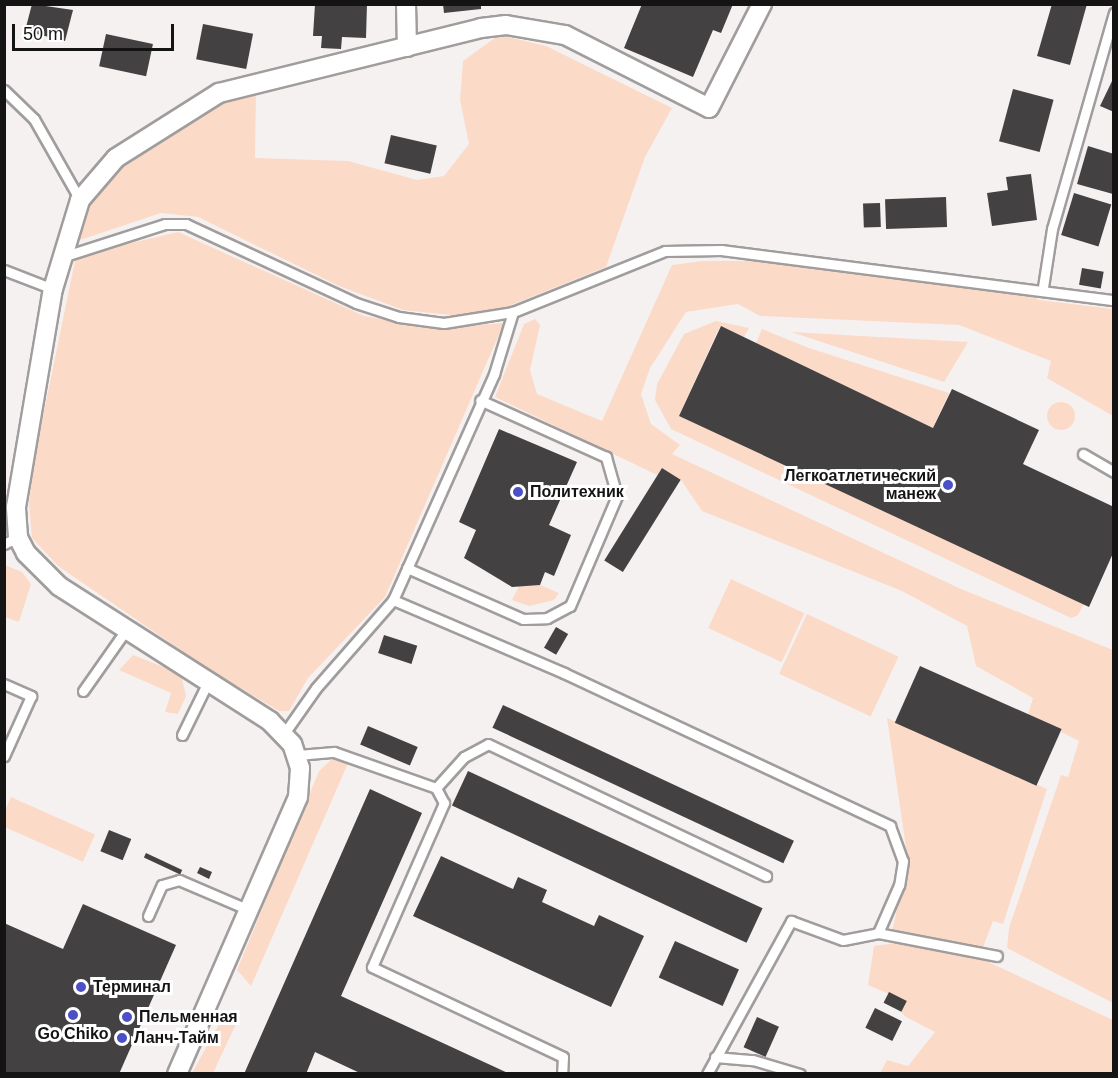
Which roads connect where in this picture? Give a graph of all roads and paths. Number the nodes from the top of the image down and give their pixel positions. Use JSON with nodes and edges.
{"nodes":[{"id":1,"x":406,"y":4,"type":"edge"},
{"id":2,"x":762,"y":4,"type":"edge"},
{"id":3,"x":1113,"y":14,"type":"edge"},
{"id":4,"x":407,"y":47,"type":"junction"},
{"id":5,"x":4,"y":90,"type":"edge"},
{"id":6,"x":80,"y":200,"type":"junction"},
{"id":7,"x":60,"y":257,"type":"junction"},
{"id":8,"x":4,"y":270,"type":"edge"},
{"id":9,"x":1042,"y":287,"type":"junction"},
{"id":10,"x":53,"y":289,"type":"junction"},
{"id":11,"x":1113,"y":300,"type":"edge"},
{"id":12,"x":513,"y":312,"type":"junction"},
{"id":13,"x":480,"y":400,"type":"junction"},
{"id":14,"x":1083,"y":454,"type":"dead end"},
{"id":15,"x":1113,"y":472,"type":"edge"},
{"id":16,"x":11,"y":541,"type":"edge"},
{"id":17,"x":407,"y":568,"type":"junction"},
{"id":18,"x":393,"y":600,"type":"junction"},
{"id":19,"x":126,"y":630,"type":"junction"},
{"id":20,"x":208,"y":682,"type":"junction"},
{"id":21,"x":4,"y":684,"type":"edge"},
{"id":22,"x":83,"y":691,"type":"dead end"},
{"id":23,"x":182,"y":735,"type":"dead end"},
{"id":24,"x":283,"y":735,"type":"junction"},
{"id":25,"x":298,"y":755,"type":"junction"},
{"id":26,"x":4,"y":756,"type":"edge"},
{"id":27,"x":436,"y":788,"type":"junction"},
{"id":28,"x":766,"y":876,"type":"dead end"},
{"id":29,"x":249,"y":910,"type":"junction"},
{"id":30,"x":148,"y":916,"type":"dead end"},
{"id":31,"x":878,"y":933,"type":"junction"},
{"id":32,"x":997,"y":956,"type":"dead end"},
{"id":33,"x":715,"y":1057,"type":"junction"},
{"id":34,"x":177,"y":1074,"type":"edge"},
{"id":35,"x":562,"y":1074,"type":"edge"},
{"id":36,"x":707,"y":1074,"type":"edge"},
{"id":37,"x":800,"y":1074,"type":"edge"}],
"edges":[{"from":1,"to":4,"type":"street"},
{"from":2,"to":4,"type":"street"},
{"from":3,"to":9,"type":"lane"},
{"from":4,"to":6,"type":"street"},
{"from":5,"to":6,"type":"lane"},
{"from":6,"to":7,"type":"street"},
{"from":7,"to":10,"type":"street"},
{"from":7,"to":12,"type":"lane"},
{"from":8,"to":10,"type":"lane"},
{"from":9,"to":11,"type":"lane"},
{"from":9,"to":12,"type":"lane"},
{"from":10,"to":16,"type":"street"},
{"from":12,"to":13,"type":"lane"},
{"from":13,"to":17,"type":"lane"},
{"from":13,"to":17,"type":"lane"},
{"from":14,"to":15,"type":"lane"},
{"from":16,"to":19,"type":"street"},
{"from":17,"to":18,"type":"lane"},
{"from":18,"to":24,"type":"lane"},
{"from":18,"to":31,"type":"lane"},
{"from":19,"to":20,"type":"street"},
{"from":19,"to":22,"type":"lane"},
{"from":20,"to":23,"type":"lane"},
{"from":20,"to":24,"type":"street"},
{"from":21,"to":26,"type":"lane"},
{"from":24,"to":25,"type":"street"},
{"from":25,"to":27,"type":"lane"},
{"from":25,"to":29,"type":"street"},
{"from":27,"to":28,"type":"lane"},
{"from":27,"to":35,"type":"lane"},
{"from":29,"to":30,"type":"lane"},
{"from":29,"to":34,"type":"street"},
{"from":31,"to":32,"type":"lane"},
{"from":31,"to":33,"type":"lane"},
{"from":33,"to":36,"type":"lane"},
{"from":33,"to":37,"type":"lane"}]}
